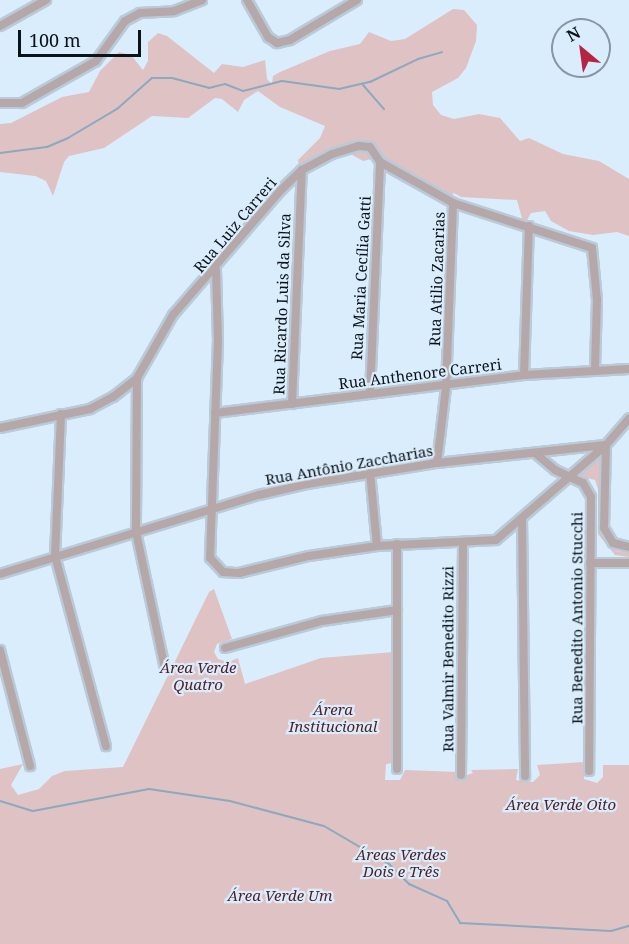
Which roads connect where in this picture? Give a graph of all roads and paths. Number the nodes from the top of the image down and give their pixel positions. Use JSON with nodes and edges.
{"nodes":[{"id":1,"x":46,"y":0,"type":"edge"},
{"id":2,"x":202,"y":0,"type":"edge"},
{"id":3,"x":247,"y":0,"type":"edge"},
{"id":4,"x":334,"y":0,"type":"edge"},
{"id":5,"x":357,"y":0,"type":"edge"},
{"id":6,"x":340,"y":9,"type":"junction"},
{"id":7,"x":0,"y":26,"type":"edge"},
{"id":8,"x":0,"y":103,"type":"edge"},
{"id":9,"x":380,"y":162,"type":"junction"},
{"id":10,"x":302,"y":170,"type":"junction"},
{"id":11,"x":453,"y":203,"type":"junction"},
{"id":12,"x":529,"y":226,"type":"junction"},
{"id":13,"x":216,"y":270,"type":"junction"},
{"id":14,"x":595,"y":369,"type":"junction"},
{"id":15,"x":629,"y":369,"type":"edge"},
{"id":16,"x":524,"y":375,"type":"junction"},
{"id":17,"x":136,"y":378,"type":"junction"},
{"id":18,"x":446,"y":387,"type":"junction"},
{"id":19,"x":370,"y":394,"type":"junction"},
{"id":20,"x":292,"y":404,"type":"junction"},
{"id":21,"x":215,"y":413,"type":"junction"},
{"id":22,"x":60,"y":414,"type":"junction"},
{"id":23,"x":629,"y":419,"type":"edge"},
{"id":24,"x":0,"y":428,"type":"edge"},
{"id":25,"x":606,"y":445,"type":"junction"},
{"id":26,"x":535,"y":453,"type":"junction"},
{"id":27,"x":437,"y":463,"type":"junction"},
{"id":28,"x":370,"y":472,"type":"junction"},
{"id":29,"x":568,"y":477,"type":"junction"},
{"id":30,"x":212,"y":509,"type":"junction"},
{"id":31,"x":522,"y":520,"type":"junction"},
{"id":32,"x":136,"y":532,"type":"junction"},
{"id":33,"x":463,"y":543,"type":"junction"},
{"id":34,"x":397,"y":544,"type":"junction"},
{"id":35,"x":377,"y":546,"type":"junction"},
{"id":36,"x":629,"y":547,"type":"edge"},
{"id":37,"x":55,"y":556,"type":"junction"},
{"id":38,"x":590,"y":563,"type":"junction"},
{"id":39,"x":629,"y":563,"type":"edge"},
{"id":40,"x":0,"y":574,"type":"edge"},
{"id":41,"x":397,"y":610,"type":"junction"},
{"id":42,"x":225,"y":648,"type":"dead end"},
{"id":43,"x":0,"y":650,"type":"edge"},
{"id":44,"x":164,"y":664,"type":"dead end"},
{"id":45,"x":106,"y":746,"type":"dead end"},
{"id":46,"x":30,"y":766,"type":"dead end"},
{"id":47,"x":397,"y":769,"type":"dead end"},
{"id":48,"x":589,"y":771,"type":"dead end"},
{"id":49,"x":461,"y":775,"type":"dead end"},
{"id":50,"x":525,"y":776,"type":"dead end"}],
"edges":[{"from":1,"to":7,"type":"street"},
{"from":2,"to":8,"type":"street"},
{"from":3,"to":6,"type":"street"},
{"from":4,"to":6,"type":"street"},
{"from":5,"to":6,"type":"street"},
{"from":9,"to":10,"type":"street","name":"Rua Luiz Carreri"},
{"from":9,"to":11,"type":"street","name":"Rua Luiz Carreri"},
{"from":9,"to":19,"type":"street","name":"Rua Maria Cecília Gatti"},
{"from":10,"to":13,"type":"street","name":"Rua Luiz Carreri"},
{"from":10,"to":20,"type":"street","name":"Rua Ricardo Luis da Silva"},
{"from":11,"to":12,"type":"street","name":"Rua Luiz Carreri"},
{"from":11,"to":18,"type":"street","name":"Rua Atilio Zacarias"},
{"from":12,"to":14,"type":"street","name":"Rua Luiz Carreri"},
{"from":12,"to":16,"type":"street"},
{"from":13,"to":17,"type":"street","name":"Rua Luiz Carreri"},
{"from":13,"to":21,"type":"street"},
{"from":14,"to":15,"type":"street","name":"Rua Anthenore Carreri"},
{"from":14,"to":16,"type":"street","name":"Rua Anthenore Carreri"},
{"from":16,"to":18,"type":"street","name":"Rua Anthenore Carreri"},
{"from":17,"to":22,"type":"street","name":"Rua Luiz Carreri"},
{"from":17,"to":32,"type":"street"},
{"from":18,"to":19,"type":"street","name":"Rua Anthenore Carreri"},
{"from":18,"to":27,"type":"street","name":"Rua Atilio Zacarias"},
{"from":19,"to":20,"type":"street","name":"Rua Anthenore Carreri"},
{"from":20,"to":21,"type":"street","name":"Rua Anthenore Carreri"},
{"from":21,"to":30,"type":"street"},
{"from":22,"to":24,"type":"street","name":"Rua Luiz Carreri"},
{"from":22,"to":37,"type":"street"},
{"from":23,"to":25,"type":"street"},
{"from":25,"to":26,"type":"street","name":"Rua Antônio Zaccharias"},
{"from":25,"to":29,"type":"street"},
{"from":25,"to":36,"type":"street"},
{"from":26,"to":27,"type":"street","name":"Rua Antônio Zaccharias"},
{"from":26,"to":29,"type":"street","name":"Rua Benedito Antonio Stucchi"},
{"from":27,"to":28,"type":"street","name":"Rua Antônio Zaccharias"},
{"from":28,"to":30,"type":"street","name":"Rua Antônio Zaccharias"},
{"from":28,"to":35,"type":"street"},
{"from":29,"to":31,"type":"street"},
{"from":29,"to":38,"type":"street","name":"Rua Benedito Antonio Stucchi"},
{"from":30,"to":32,"type":"street","name":"Rua Antônio Zaccharias"},
{"from":30,"to":35,"type":"street"},
{"from":31,"to":33,"type":"street"},
{"from":31,"to":50,"type":"street"},
{"from":32,"to":37,"type":"street","name":"Rua Antônio Zaccharias"},
{"from":32,"to":44,"type":"street"},
{"from":33,"to":34,"type":"street"},
{"from":33,"to":49,"type":"street","name":"Rua Valmir Benedito Rizzi"},
{"from":34,"to":35,"type":"street"},
{"from":34,"to":41,"type":"street"},
{"from":37,"to":40,"type":"street","name":"Rua Antônio Zaccharias"},
{"from":37,"to":45,"type":"street"},
{"from":38,"to":39,"type":"street"},
{"from":38,"to":48,"type":"street","name":"Rua Benedito Antonio Stucchi"},
{"from":41,"to":42,"type":"street"},
{"from":41,"to":47,"type":"street"},
{"from":43,"to":46,"type":"street"}]}
